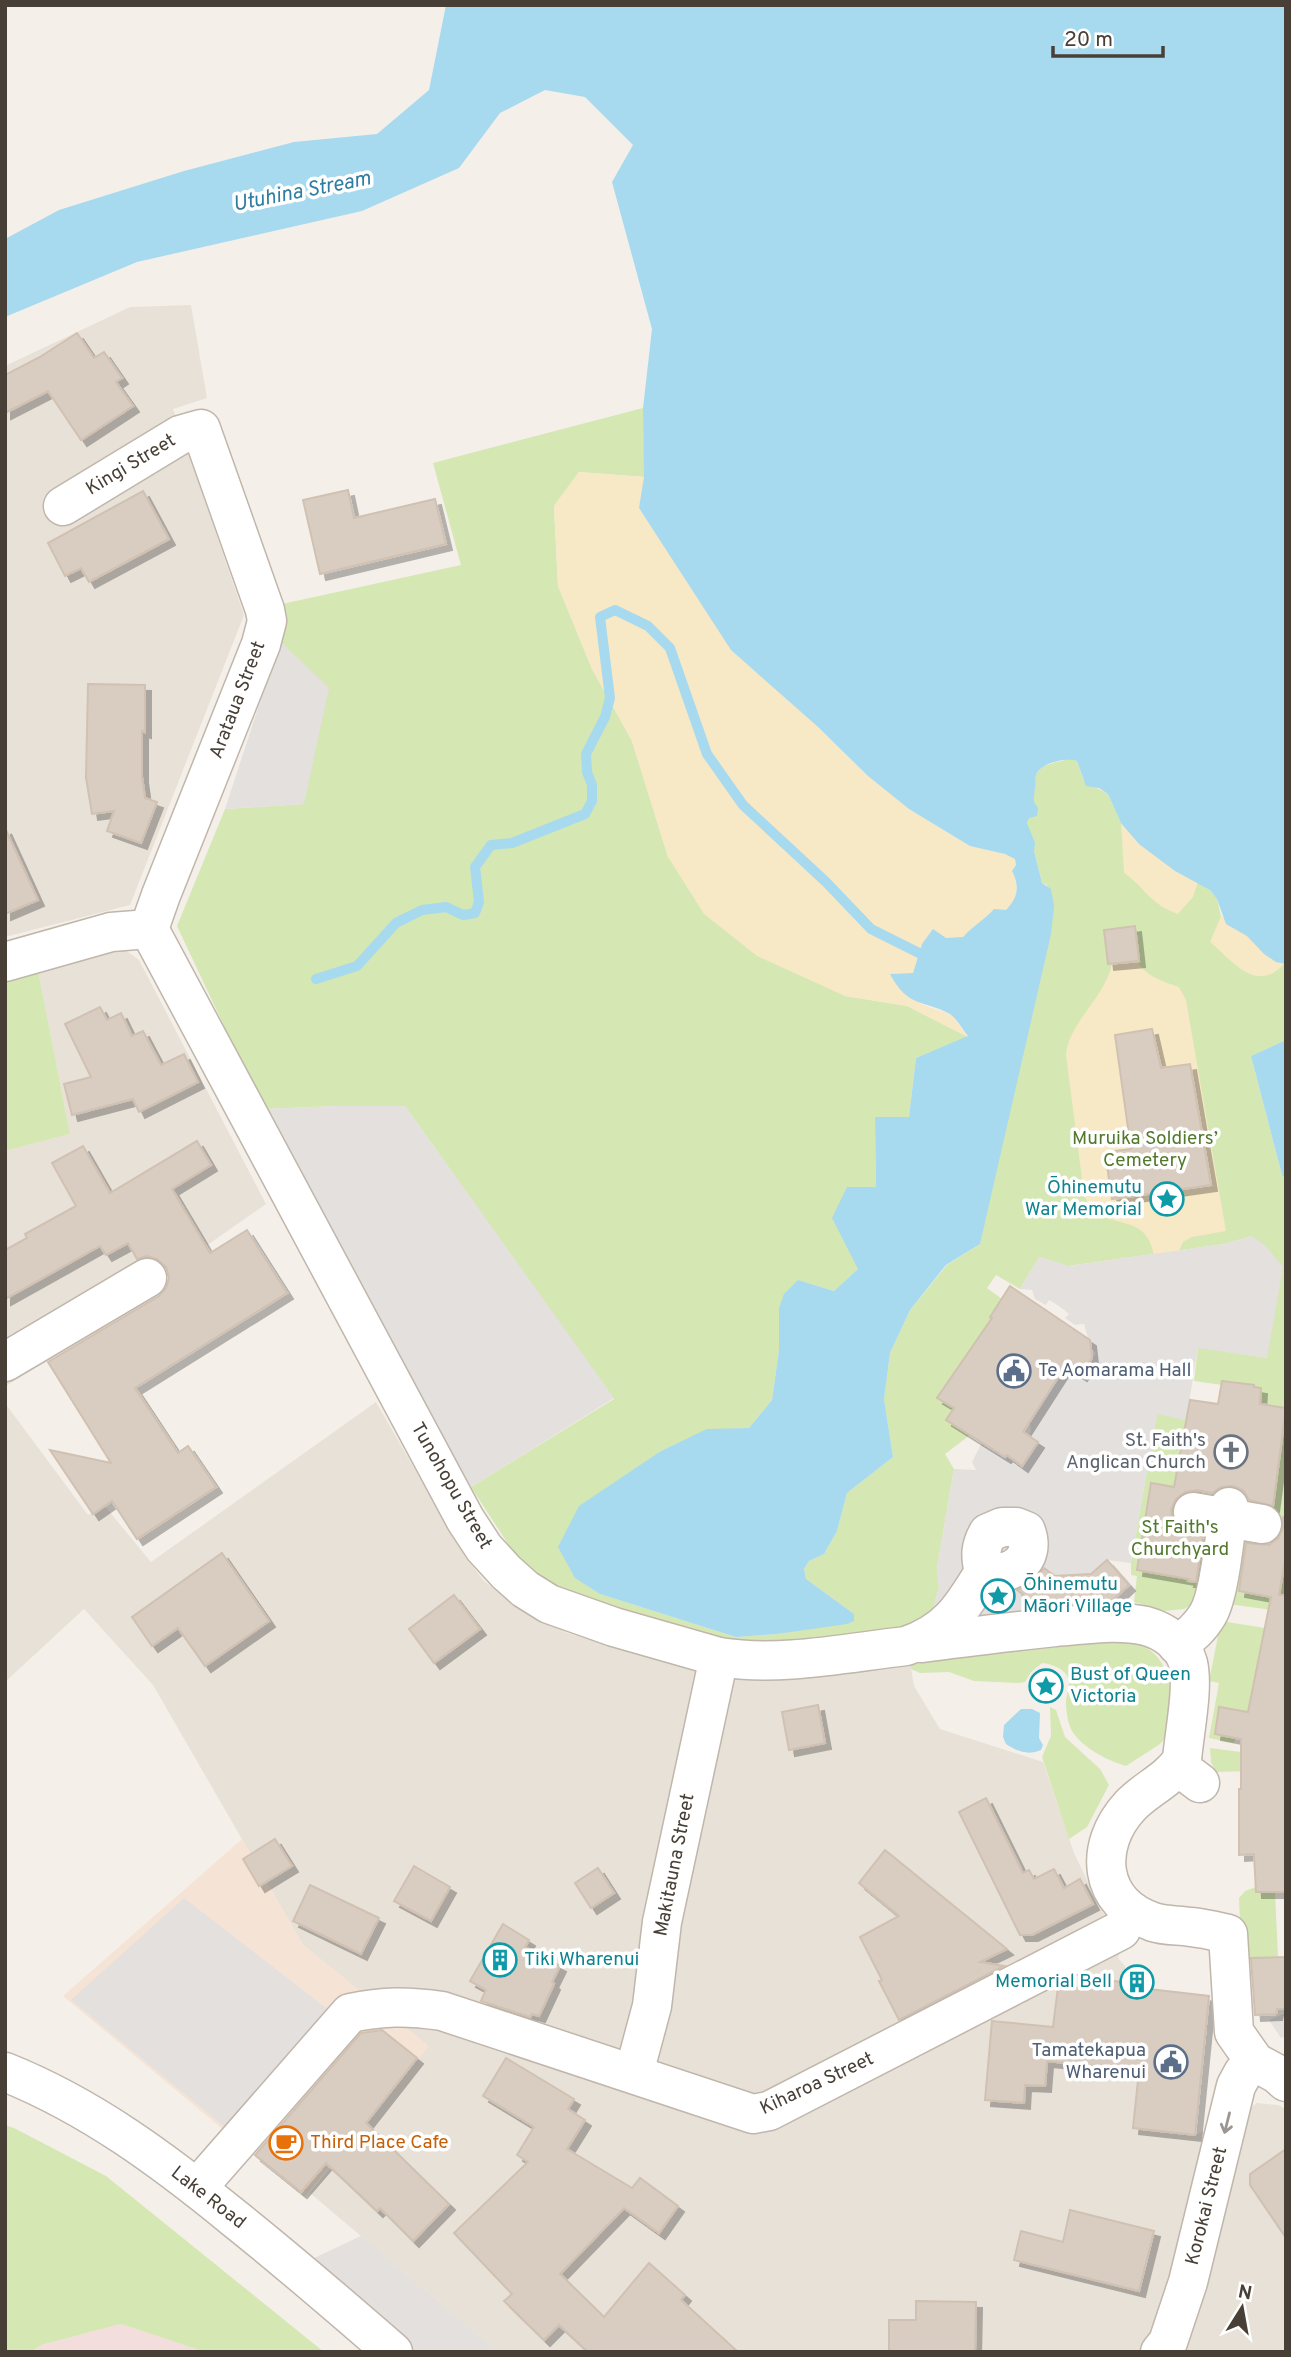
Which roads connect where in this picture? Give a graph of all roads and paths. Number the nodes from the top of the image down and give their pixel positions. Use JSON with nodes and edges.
{"nodes":[{"id":1,"x":201,"y":429,"type":"joint"},
{"id":2,"x":63,"y":506,"type":"dead end"},
{"id":3,"x":149,"y":929,"type":"junction"},
{"id":4,"x":5,"y":962,"type":"edge"},
{"id":5,"x":147,"y":1278,"type":"dead end"},
{"id":6,"x":5,"y":1362,"type":"edge"},
{"id":7,"x":1228,"y":1515,"type":"dead end"},
{"id":8,"x":984,"y":1572,"type":"dead end"},
{"id":9,"x":1177,"y":1645,"type":"junction"},
{"id":10,"x":906,"y":1646,"type":"junction"},
{"id":11,"x":719,"y":1657,"type":"junction"},
{"id":12,"x":1121,"y":1930,"type":"dead end"},
{"id":13,"x":5,"y":2072,"type":"edge"},
{"id":14,"x":1270,"y":2072,"type":"edge"},
{"id":15,"x":634,"y":2073,"type":"junction"},
{"id":16,"x":197,"y":2188,"type":"junction"},
{"id":17,"x":393,"y":2352,"type":"edge"},
{"id":18,"x":1160,"y":2352,"type":"edge"}],
"edges":[{"from":1,"to":2,"type":"street","name":"Kingi Street"},
{"from":1,"to":3,"type":"street","name":"Arataua Street"},
{"from":3,"to":4,"type":"street"},
{"from":3,"to":11,"type":"street","name":"Tunohopu Street"},
{"from":5,"to":6,"type":"street"},
{"from":7,"to":9,"type":"street"},
{"from":8,"to":10,"type":"street","name":"Tunohopu Street"},
{"from":9,"to":10,"type":"street"},
{"from":9,"to":14,"type":"street"},
{"from":10,"to":11,"type":"street","name":"Tunohopu Street"},
{"from":11,"to":15,"type":"street","name":"Makitauna Street"},
{"from":12,"to":15,"type":"street","name":"Kiharoa Street"},
{"from":13,"to":16,"type":"street","name":"Lake Road"},
{"from":14,"to":18,"type":"street","name":"Korokai Street","one_way":true},
{"from":15,"to":16,"type":"street","name":"Kiharoa Street"},
{"from":16,"to":17,"type":"street","name":"Lake Road"}]}
